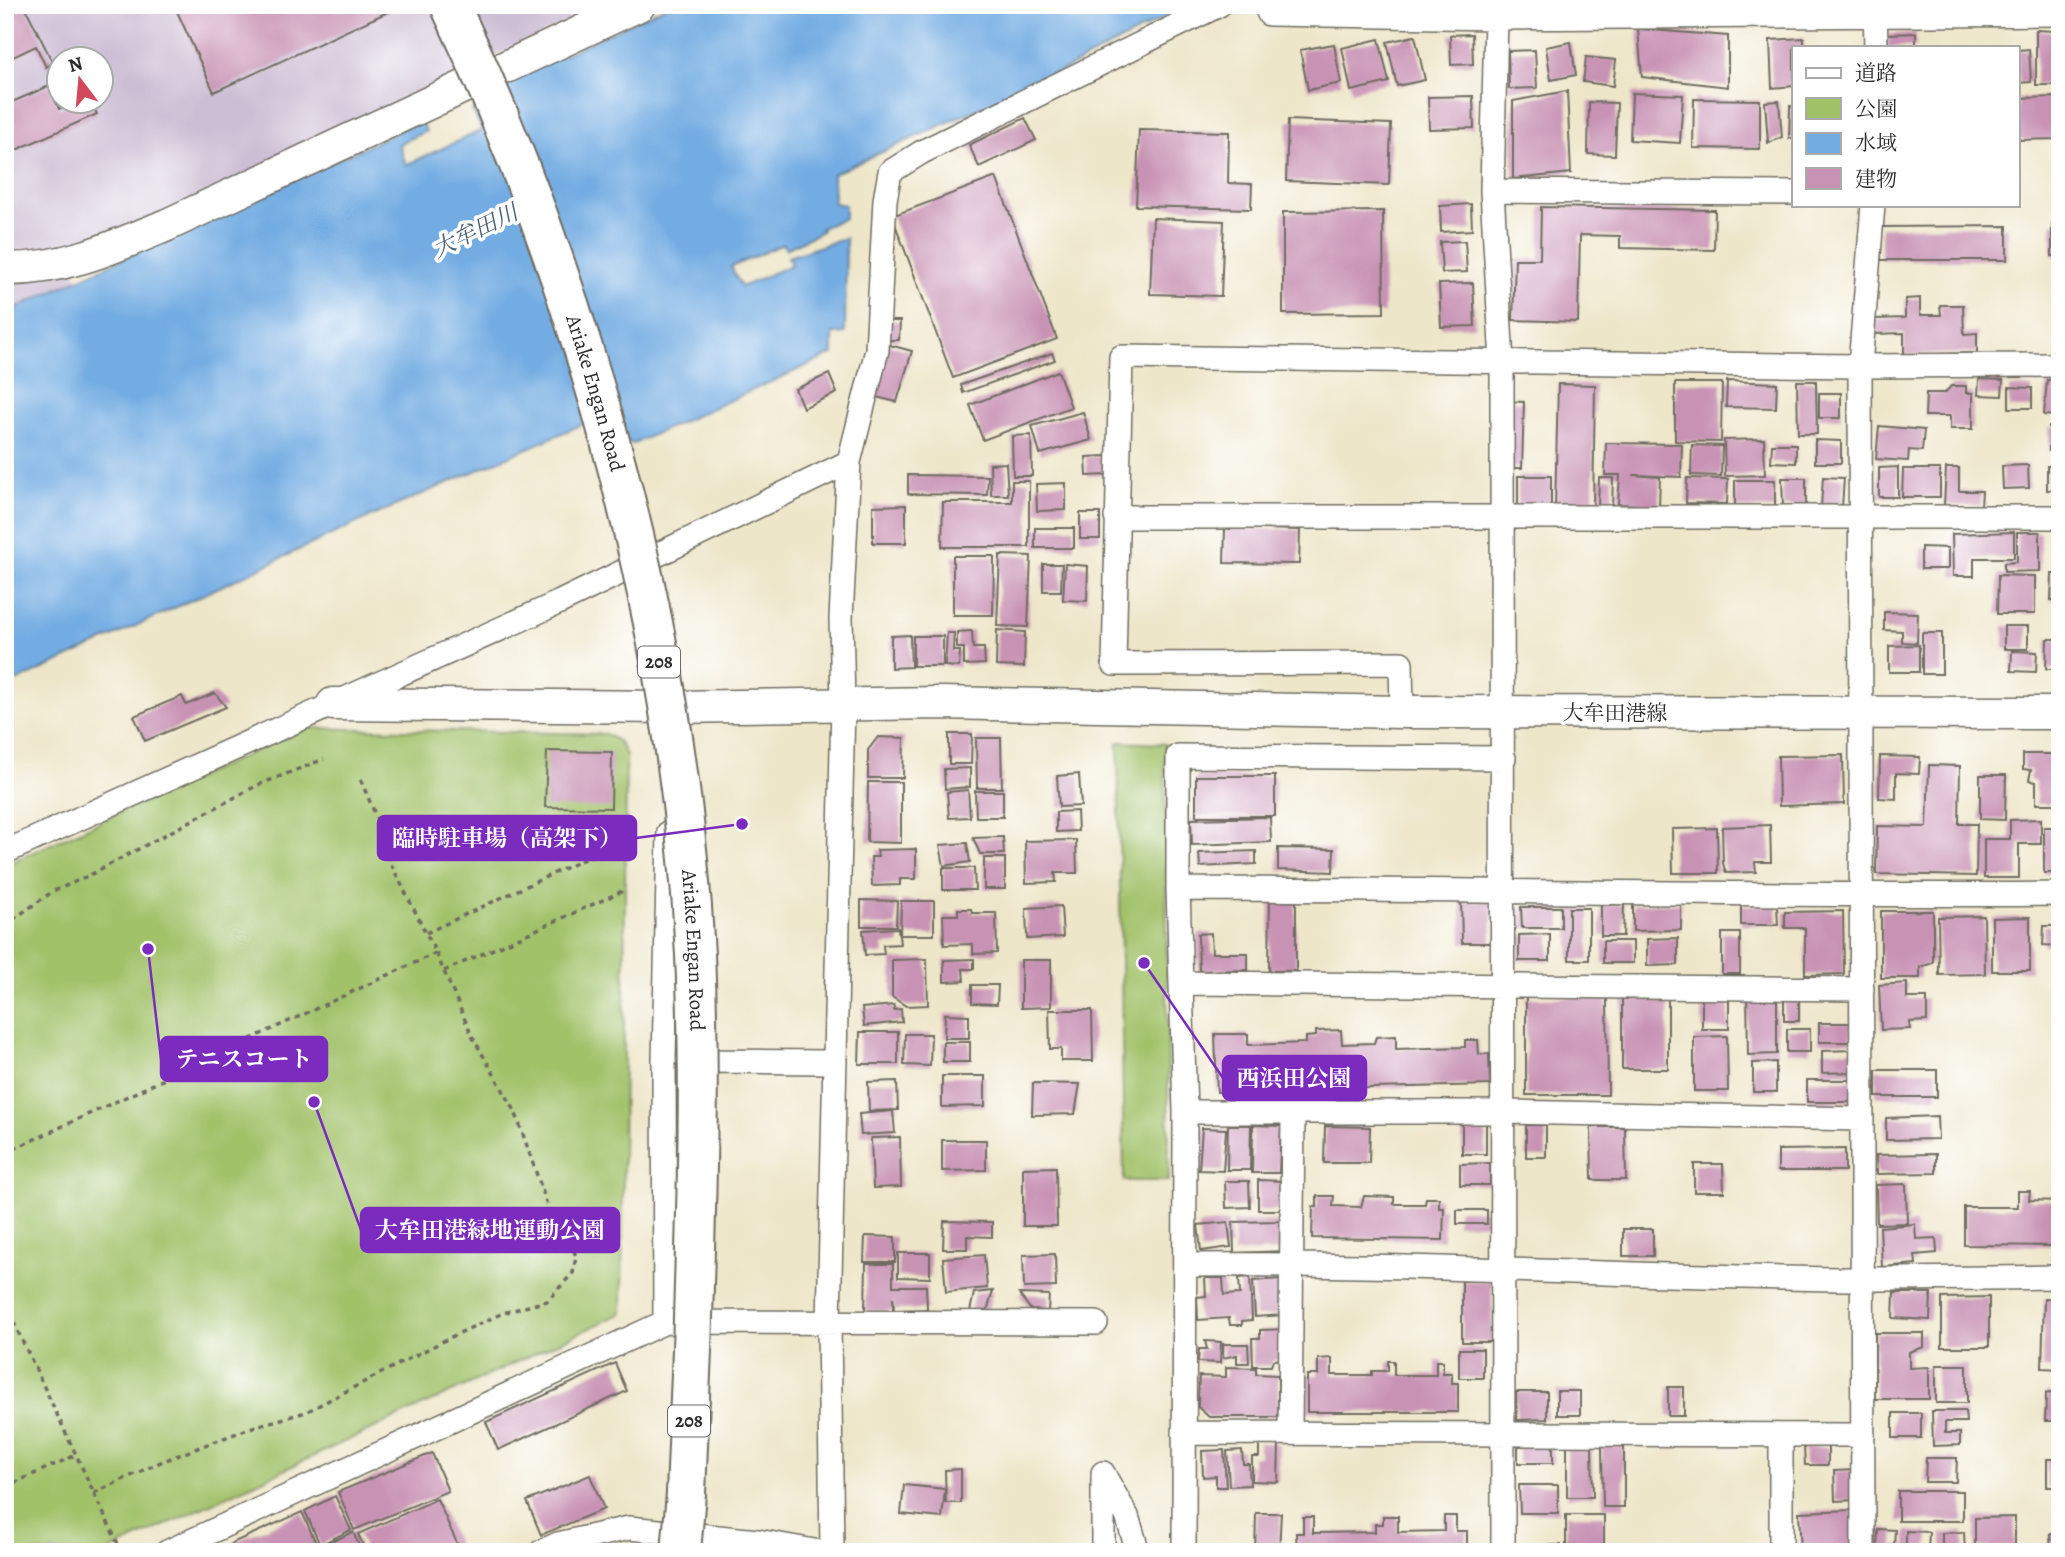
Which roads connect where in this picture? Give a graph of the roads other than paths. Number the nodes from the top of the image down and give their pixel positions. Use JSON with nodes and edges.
{"nodes":[{"id":1,"x":450,"y":5,"type":"edge"},
{"id":2,"x":639,"y":5,"type":"edge"},
{"id":3,"x":1219,"y":5,"type":"edge"},
{"id":4,"x":1265,"y":5,"type":"edge"},
{"id":5,"x":1875,"y":10,"type":"edge"},
{"id":6,"x":1494,"y":12,"type":"edge"},
{"id":7,"x":2060,"y":14,"type":"edge"},
{"id":8,"x":1875,"y":46,"type":"edge"},
{"id":9,"x":1492,"y":191,"type":"junction"},
{"id":10,"x":1792,"y":193,"type":"edge"},
{"id":11,"x":1873,"y":206,"type":"edge"},
{"id":12,"x":5,"y":269,"type":"edge"},
{"id":13,"x":1502,"y":362,"type":"junction"},
{"id":14,"x":2060,"y":365,"type":"edge"},
{"id":15,"x":1860,"y":366,"type":"junction"},
{"id":16,"x":849,"y":462,"type":"junction"},
{"id":17,"x":1116,"y":517,"type":"junction"},
{"id":18,"x":1502,"y":517,"type":"junction"},
{"id":19,"x":1862,"y":517,"type":"junction"},
{"id":20,"x":2060,"y":517,"type":"edge"},
{"id":21,"x":333,"y":704,"type":"junction"},
{"id":22,"x":843,"y":705,"type":"junction"},
{"id":23,"x":672,"y":707,"type":"junction"},
{"id":24,"x":1402,"y":712,"type":"junction"},
{"id":25,"x":1502,"y":713,"type":"junction"},
{"id":26,"x":1860,"y":713,"type":"junction"},
{"id":27,"x":2060,"y":713,"type":"edge"},
{"id":28,"x":1504,"y":758,"type":"junction"},
{"id":29,"x":5,"y":852,"type":"edge"},
{"id":30,"x":1178,"y":889,"type":"junction"},
{"id":31,"x":1501,"y":889,"type":"junction"},
{"id":32,"x":2060,"y":894,"type":"edge"},
{"id":33,"x":1862,"y":896,"type":"junction"},
{"id":34,"x":1182,"y":983,"type":"junction"},
{"id":35,"x":1503,"y":985,"type":"junction"},
{"id":36,"x":1862,"y":989,"type":"junction"},
{"id":37,"x":664,"y":1060,"type":"junction"},
{"id":38,"x":835,"y":1062,"type":"junction"},
{"id":39,"x":1185,"y":1112,"type":"junction"},
{"id":40,"x":1293,"y":1112,"type":"junction"},
{"id":41,"x":1503,"y":1112,"type":"junction"},
{"id":42,"x":1862,"y":1119,"type":"junction"},
{"id":43,"x":1292,"y":1264,"type":"junction"},
{"id":44,"x":1185,"y":1265,"type":"junction"},
{"id":45,"x":1504,"y":1268,"type":"junction"},
{"id":46,"x":2060,"y":1277,"type":"edge"},
{"id":47,"x":1862,"y":1279,"type":"junction"},
{"id":48,"x":666,"y":1322,"type":"junction"},
{"id":49,"x":829,"y":1322,"type":"junction"},
{"id":50,"x":1096,"y":1324,"type":"dead end"},
{"id":51,"x":1290,"y":1431,"type":"junction"},
{"id":52,"x":1502,"y":1432,"type":"junction"},
{"id":53,"x":1184,"y":1433,"type":"junction"},
{"id":54,"x":1781,"y":1435,"type":"junction"},
{"id":55,"x":1863,"y":1435,"type":"junction"},
{"id":56,"x":167,"y":1552,"type":"edge"},
{"id":57,"x":541,"y":1552,"type":"edge"},
{"id":58,"x":681,"y":1552,"type":"edge"},
{"id":59,"x":820,"y":1552,"type":"edge"},
{"id":60,"x":831,"y":1552,"type":"edge"},
{"id":61,"x":1103,"y":1552,"type":"edge"},
{"id":62,"x":1139,"y":1552,"type":"edge"},
{"id":63,"x":1184,"y":1552,"type":"edge"},
{"id":64,"x":1503,"y":1552,"type":"edge"},
{"id":65,"x":1781,"y":1552,"type":"edge"},
{"id":66,"x":1863,"y":1552,"type":"edge"}],
"edges":[{"from":1,"to":58,"type":"highway","name":"Ariake Engan Road","number":"208","bridge":true},
{"from":2,"to":12,"type":"street"},
{"from":3,"to":16,"type":"street"},
{"from":4,"to":6,"type":"street"},
{"from":5,"to":6,"type":"street"},
{"from":5,"to":7,"type":"street"},
{"from":5,"to":8,"type":"street"},
{"from":6,"to":9,"type":"street"},
{"from":9,"to":10,"type":"street"},
{"from":9,"to":13,"type":"street"},
{"from":11,"to":15,"type":"street"},
{"from":13,"to":15,"type":"street"},
{"from":13,"to":17,"type":"street"},
{"from":13,"to":18,"type":"street"},
{"from":14,"to":15,"type":"street"},
{"from":15,"to":19,"type":"street"},
{"from":16,"to":21,"type":"street"},
{"from":16,"to":22,"type":"street"},
{"from":17,"to":18,"type":"street"},
{"from":17,"to":24,"type":"street"},
{"from":18,"to":19,"type":"street"},
{"from":18,"to":25,"type":"street"},
{"from":19,"to":20,"type":"street"},
{"from":19,"to":26,"type":"street"},
{"from":21,"to":23,"type":"street","name":"大牟田港線"},
{"from":21,"to":29,"type":"street"},
{"from":22,"to":23,"type":"street","name":"大牟田港線"},
{"from":22,"to":24,"type":"street","name":"大牟田港線"},
{"from":22,"to":38,"type":"street"},
{"from":23,"to":37,"type":"street"},
{"from":24,"to":25,"type":"street","name":"大牟田港線"},
{"from":25,"to":26,"type":"street","name":"大牟田港線"},
{"from":25,"to":28,"type":"street"},
{"from":26,"to":27,"type":"street","name":"大牟田港線"},
{"from":26,"to":33,"type":"street"},
{"from":28,"to":30,"type":"street"},
{"from":28,"to":31,"type":"street"},
{"from":30,"to":31,"type":"street"},
{"from":30,"to":34,"type":"street"},
{"from":31,"to":33,"type":"street"},
{"from":31,"to":35,"type":"street"},
{"from":32,"to":33,"type":"street"},
{"from":33,"to":36,"type":"street"},
{"from":34,"to":35,"type":"street"},
{"from":34,"to":39,"type":"street"},
{"from":35,"to":36,"type":"street"},
{"from":35,"to":41,"type":"street"},
{"from":36,"to":42,"type":"street"},
{"from":37,"to":38,"type":"street"},
{"from":37,"to":48,"type":"street"},
{"from":38,"to":49,"type":"street"},
{"from":39,"to":40,"type":"street"},
{"from":39,"to":44,"type":"street"},
{"from":40,"to":41,"type":"street"},
{"from":40,"to":43,"type":"street"},
{"from":41,"to":42,"type":"street"},
{"from":41,"to":45,"type":"street"},
{"from":42,"to":47,"type":"street"},
{"from":43,"to":44,"type":"street"},
{"from":43,"to":45,"type":"street"},
{"from":43,"to":51,"type":"street"},
{"from":44,"to":53,"type":"street"},
{"from":45,"to":47,"type":"street"},
{"from":45,"to":52,"type":"street"},
{"from":46,"to":47,"type":"street"},
{"from":47,"to":55,"type":"street"},
{"from":48,"to":49,"type":"street"},
{"from":48,"to":56,"type":"street"},
{"from":49,"to":50,"type":"street"},
{"from":49,"to":60,"type":"street"},
{"from":51,"to":52,"type":"street"},
{"from":51,"to":53,"type":"street"},
{"from":52,"to":54,"type":"street"},
{"from":52,"to":64,"type":"street"},
{"from":53,"to":63,"type":"street"},
{"from":54,"to":55,"type":"street"},
{"from":54,"to":65,"type":"street"},
{"from":55,"to":66,"type":"street"},
{"from":57,"to":59,"type":"street"},
{"from":61,"to":62,"type":"street"}]}
